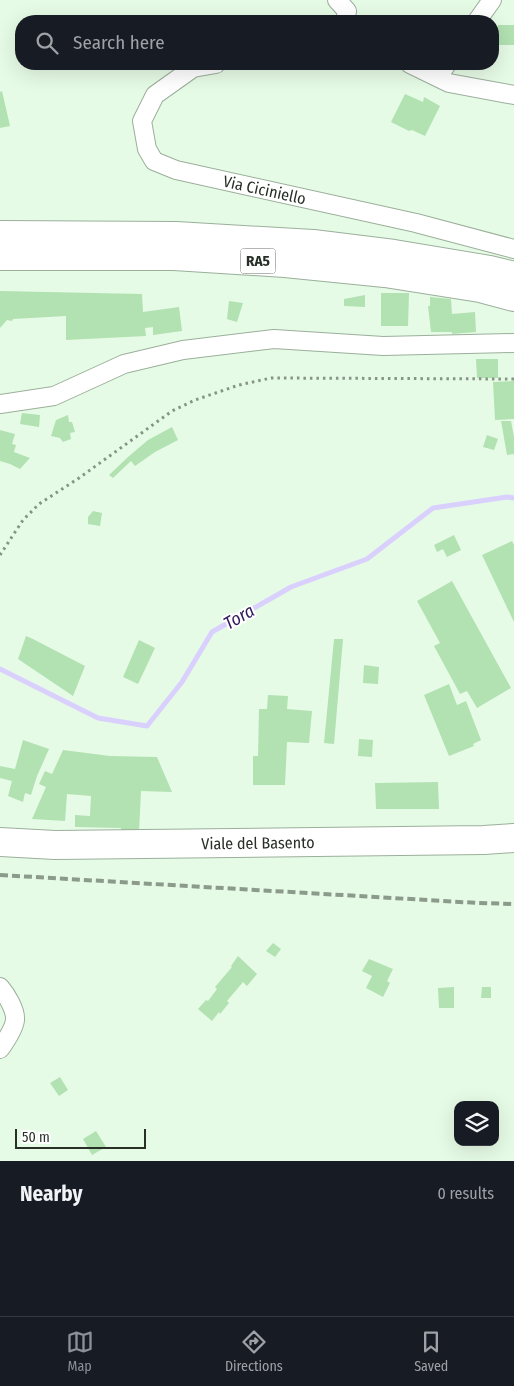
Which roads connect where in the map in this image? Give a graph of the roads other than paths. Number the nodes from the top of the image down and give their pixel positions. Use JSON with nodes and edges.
{"nodes":[{"id":1,"x":337,"y":0,"type":"edge"},
{"id":2,"x":492,"y":0,"type":"edge"},
{"id":3,"x":346,"y":15,"type":"edge"},
{"id":4,"x":481,"y":15,"type":"edge"},
{"id":5,"x":190,"y":70,"type":"edge"},
{"id":6,"x":442,"y":70,"type":"edge"},
{"id":7,"x":514,"y":95,"type":"edge"},
{"id":8,"x":0,"y":234,"type":"edge"},
{"id":9,"x":514,"y":249,"type":"edge"},
{"id":10,"x":0,"y":256,"type":"edge"},
{"id":11,"x":514,"y":276,"type":"edge"},
{"id":12,"x":514,"y":297,"type":"edge"},
{"id":13,"x":514,"y":343,"type":"edge"},
{"id":14,"x":0,"y":404,"type":"edge"},
{"id":15,"x":514,"y":838,"type":"edge"},
{"id":16,"x":0,"y":842,"type":"edge"},
{"id":17,"x":0,"y":987,"type":"edge"},
{"id":18,"x":0,"y":1049,"type":"edge"}],
"edges":[{"from":1,"to":3,"type":"street"},
{"from":2,"to":4,"type":"street"},
{"from":5,"to":9,"type":"street","name":"Via Ciciniello"},
{"from":6,"to":7,"type":"street"},
{"from":8,"to":11,"type":"main road","number":"RA5"},
{"from":10,"to":12,"type":"main road","number":"RA5"},
{"from":13,"to":14,"type":"street"},
{"from":15,"to":16,"type":"main road","name":"Viale del Basento"},
{"from":17,"to":18,"type":"street"}]}
